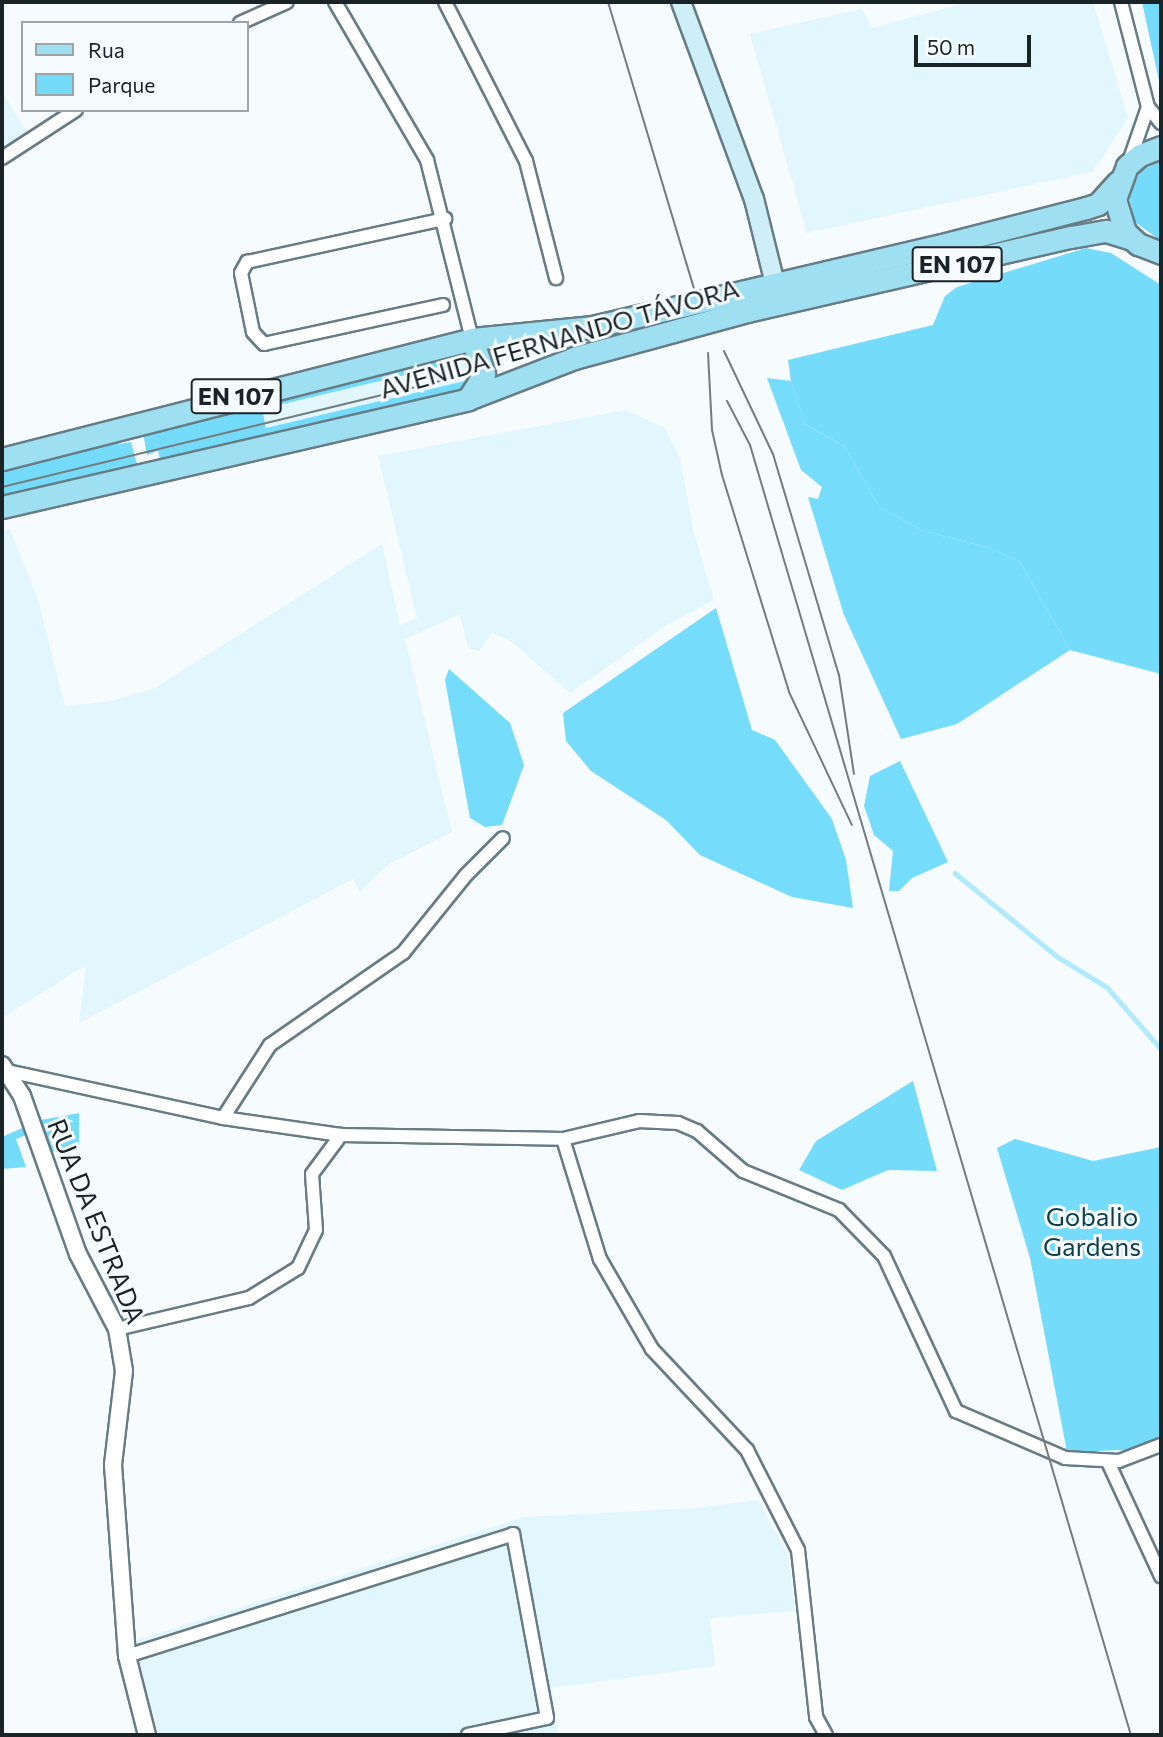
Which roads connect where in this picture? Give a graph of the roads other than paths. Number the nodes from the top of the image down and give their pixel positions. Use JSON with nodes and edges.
{"nodes":[{"id":1,"x":287,"y":2,"type":"edge"},
{"id":2,"x":335,"y":2,"type":"edge"},
{"id":3,"x":445,"y":2,"type":"edge"},
{"id":4,"x":681,"y":2,"type":"edge"},
{"id":5,"x":1121,"y":2,"type":"edge"},
{"id":6,"x":244,"y":21,"type":"edge"},
{"id":7,"x":1148,"y":107,"type":"junction"},
{"id":8,"x":73,"y":112,"type":"edge"},
{"id":9,"x":1161,"y":123,"type":"edge"},
{"id":10,"x":1161,"y":148,"type":"edge"},
{"id":11,"x":2,"y":158,"type":"edge"},
{"id":12,"x":1123,"y":174,"type":"junction"},
{"id":13,"x":445,"y":219,"type":"junction"},
{"id":14,"x":1132,"y":239,"type":"junction"},
{"id":15,"x":1161,"y":253,"type":"edge"},
{"id":16,"x":556,"y":278,"type":"dead end"},
{"id":17,"x":778,"y":294,"type":"junction"},
{"id":18,"x":443,"y":305,"type":"dead end"},
{"id":19,"x":472,"y":339,"type":"junction"},
{"id":20,"x":468,"y":398,"type":"junction"},
{"id":21,"x":2,"y":459,"type":"edge"},
{"id":22,"x":2,"y":506,"type":"edge"},
{"id":23,"x":503,"y":838,"type":"dead end"},
{"id":24,"x":3,"y":1068,"type":"edge"},
{"id":25,"x":223,"y":1118,"type":"junction"},
{"id":26,"x":341,"y":1135,"type":"junction"},
{"id":27,"x":563,"y":1139,"type":"junction"},
{"id":28,"x":117,"y":1329,"type":"junction"},
{"id":29,"x":1161,"y":1444,"type":"edge"},
{"id":30,"x":1108,"y":1462,"type":"junction"},
{"id":31,"x":1161,"y":1576,"type":"edge"},
{"id":32,"x":127,"y":1657,"type":"junction"},
{"id":33,"x":148,"y":1735,"type":"edge"},
{"id":34,"x":468,"y":1735,"type":"edge"},
{"id":35,"x":825,"y":1735,"type":"edge"}],
"edges":[{"from":1,"to":6,"type":"street"},
{"from":2,"to":13,"type":"street"},
{"from":3,"to":16,"type":"street"},
{"from":4,"to":17,"type":"main road"},
{"from":5,"to":7,"type":"street"},
{"from":7,"to":9,"type":"street"},
{"from":7,"to":12,"type":"street"},
{"from":8,"to":11,"type":"street"},
{"from":10,"to":12,"type":"main road","number":"EN 107"},
{"from":12,"to":14,"type":"main road"},
{"from":12,"to":17,"type":"main road","name":"AVENIDA FERNANDO TÁVORA","number":"EN 107"},
{"from":13,"to":18,"type":"street"},
{"from":13,"to":19,"type":"street"},
{"from":14,"to":15,"type":"main road","number":"EN 107"},
{"from":14,"to":17,"type":"main road","name":"AVENIDA FERNANDO TÁVORA","number":"EN 107"},
{"from":17,"to":19,"type":"main road","name":"AVENIDA FERNANDO TÁVORA","number":"EN 107"},
{"from":17,"to":20,"type":"main road","name":"AVENIDA FERNANDO TÁVORA","number":"EN 107"},
{"from":19,"to":20,"type":"main road"},
{"from":19,"to":21,"type":"main road","name":"AVENIDA FERNANDO TÁVORA","number":"EN 107"},
{"from":20,"to":22,"type":"main road","name":"AVENIDA FERNANDO TÁVORA","number":"EN 107"},
{"from":23,"to":25,"type":"street"},
{"from":24,"to":25,"type":"street"},
{"from":24,"to":28,"type":"street","name":"RUA DA ESTRADA"},
{"from":25,"to":26,"type":"street"},
{"from":26,"to":27,"type":"street"},
{"from":26,"to":28,"type":"street"},
{"from":27,"to":30,"type":"street"},
{"from":27,"to":35,"type":"street"},
{"from":28,"to":32,"type":"street","name":"RUA DA ESTRADA"},
{"from":29,"to":30,"type":"street"},
{"from":30,"to":31,"type":"street"},
{"from":32,"to":33,"type":"street","name":"RUA DA ESTRADA"},
{"from":32,"to":34,"type":"street"}]}
